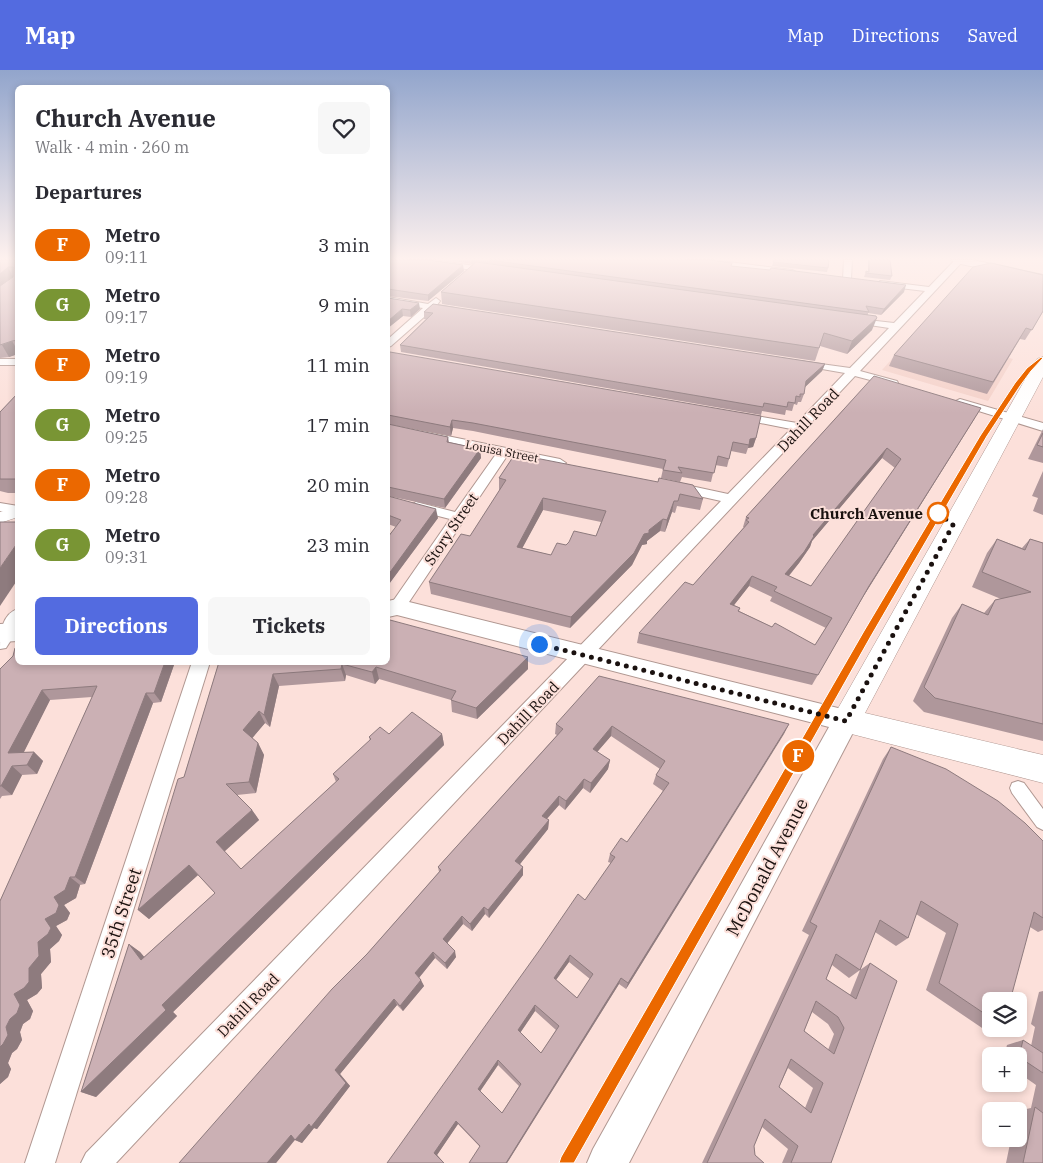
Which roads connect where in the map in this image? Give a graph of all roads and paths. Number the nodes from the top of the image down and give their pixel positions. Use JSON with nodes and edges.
{"nodes":[{"id":1,"x":426,"y":311,"type":"edge"},
{"id":2,"x":913,"y":311,"type":"edge"},
{"id":3,"x":845,"y":319,"type":"edge"},
{"id":4,"x":898,"y":327,"type":"junction"},
{"id":5,"x":390,"y":349,"type":"edge"},
{"id":6,"x":790,"y":361,"type":"edge"},
{"id":7,"x":0,"y":362,"type":"edge"},
{"id":8,"x":15,"y":362,"type":"edge"},
{"id":9,"x":1043,"y":362,"type":"edge"},
{"id":10,"x":854,"y":372,"type":"junction"},
{"id":11,"x":906,"y":387,"type":"edge"},
{"id":12,"x":951,"y":400,"type":"edge"},
{"id":13,"x":726,"y":413,"type":"edge"},
{"id":14,"x":1012,"y":418,"type":"junction"},
{"id":15,"x":802,"y":427,"type":"junction"},
{"id":16,"x":1043,"y":427,"type":"edge"},
{"id":17,"x":390,"y":428,"type":"edge"},
{"id":18,"x":504,"y":451,"type":"junction"},
{"id":19,"x":570,"y":465,"type":"edge"},
{"id":20,"x":665,"y":485,"type":"edge"},
{"id":21,"x":733,"y":499,"type":"junction"},
{"id":22,"x":399,"y":502,"type":"edge"},
{"id":23,"x":13,"y":510,"type":"edge"},
{"id":24,"x":460,"y":517,"type":"junction"},
{"id":25,"x":0,"y":518,"type":"edge"},
{"id":26,"x":391,"y":607,"type":"edge"},
{"id":27,"x":583,"y":656,"type":"junction"},
{"id":28,"x":200,"y":665,"type":"edge"},
{"id":29,"x":846,"y":721,"type":"junction"},
{"id":30,"x":1043,"y":769,"type":"edge"},
{"id":31,"x":1018,"y":788,"type":"dead end"},
{"id":32,"x":1043,"y":822,"type":"edge"},
{"id":33,"x":40,"y":1163,"type":"edge"},
{"id":34,"x":96,"y":1163,"type":"edge"},
{"id":35,"x":607,"y":1163,"type":"edge"}],
"edges":[{"from":1,"to":5,"type":"street"},
{"from":2,"to":4,"type":"street","name":"Dahill Road"},
{"from":3,"to":4,"type":"street"},
{"from":4,"to":10,"type":"street","name":"Dahill Road"},
{"from":6,"to":10,"type":"street"},
{"from":7,"to":8,"type":"street"},
{"from":9,"to":14,"type":"main road","name":"McDonald Avenue"},
{"from":10,"to":11,"type":"street"},
{"from":10,"to":15,"type":"street","name":"Dahill Road"},
{"from":12,"to":14,"type":"street"},
{"from":13,"to":15,"type":"street"},
{"from":14,"to":16,"type":"street"},
{"from":14,"to":29,"type":"main road","name":"McDonald Avenue"},
{"from":15,"to":21,"type":"street","name":"Dahill Road"},
{"from":17,"to":18,"type":"street","name":"Louisa Street"},
{"from":18,"to":19,"type":"street","name":"Louisa Street"},
{"from":18,"to":24,"type":"street","name":"Story Street"},
{"from":20,"to":21,"type":"street"},
{"from":21,"to":27,"type":"street","name":"Dahill Road"},
{"from":22,"to":24,"type":"street"},
{"from":23,"to":25,"type":"street"},
{"from":24,"to":26,"type":"street","name":"Story Street"},
{"from":26,"to":27,"type":"main road"},
{"from":27,"to":29,"type":"main road"},
{"from":27,"to":34,"type":"street","name":"Dahill Road"},
{"from":28,"to":33,"type":"street","name":"35th Street"},
{"from":29,"to":30,"type":"main road"},
{"from":29,"to":35,"type":"main road","name":"McDonald Avenue"},
{"from":31,"to":32,"type":"street"}]}
